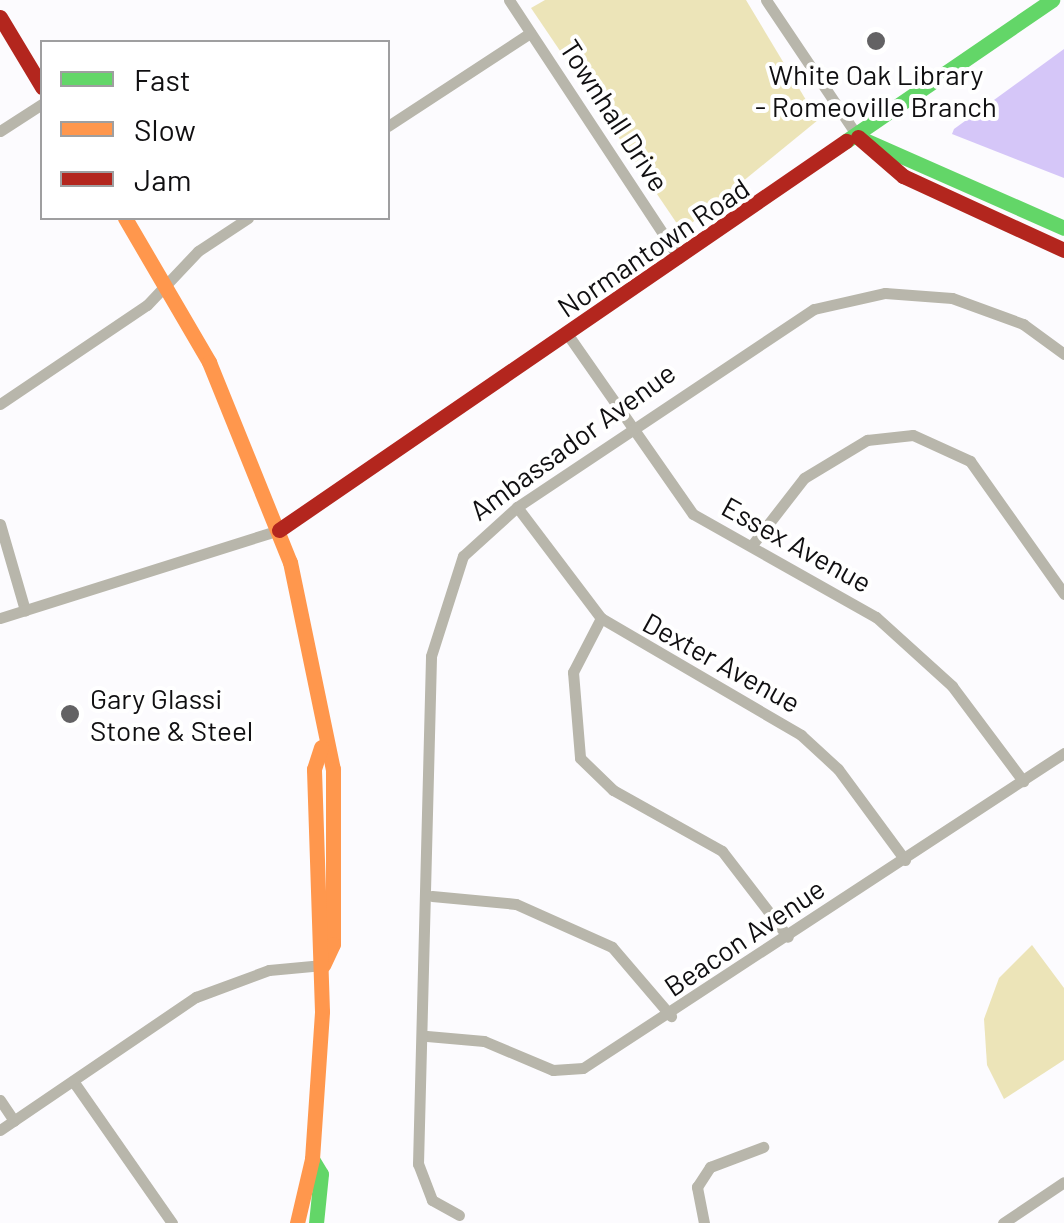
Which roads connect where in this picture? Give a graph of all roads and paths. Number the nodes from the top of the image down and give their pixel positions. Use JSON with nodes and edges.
{"nodes":[{"id":1,"x":508,"y":0,"type":"edge"},
{"id":2,"x":766,"y":0,"type":"edge"},
{"id":3,"x":1052,"y":0,"type":"edge"},
{"id":4,"x":0,"y":17,"type":"edge"},
{"id":5,"x":530,"y":32,"type":"junction"},
{"id":6,"x":40,"y":84,"type":"edge"},
{"id":7,"x":40,"y":105,"type":"edge"},
{"id":8,"x":390,"y":125,"type":"edge"},
{"id":9,"x":0,"y":131,"type":"edge"},
{"id":10,"x":858,"y":137,"type":"junction"},
{"id":11,"x":126,"y":220,"type":"edge"},
{"id":12,"x":245,"y":220,"type":"edge"},
{"id":13,"x":1064,"y":228,"type":"edge"},
{"id":14,"x":1064,"y":250,"type":"edge"},
{"id":15,"x":679,"y":258,"type":"junction"},
{"id":16,"x":166,"y":283,"type":"junction"},
{"id":17,"x":568,"y":335,"type":"junction"},
{"id":18,"x":1064,"y":354,"type":"edge"},
{"id":19,"x":0,"y":404,"type":"edge"},
{"id":20,"x":631,"y":427,"type":"junction"},
{"id":21,"x":516,"y":507,"type":"junction"},
{"id":22,"x":0,"y":524,"type":"edge"},
{"id":23,"x":279,"y":530,"type":"junction"},
{"id":24,"x":752,"y":545,"type":"junction"},
{"id":25,"x":1064,"y":594,"type":"edge"},
{"id":26,"x":25,"y":610,"type":"junction"},
{"id":27,"x":0,"y":618,"type":"edge"},
{"id":28,"x":600,"y":618,"type":"junction"},
{"id":29,"x":1064,"y":753,"type":"edge"},
{"id":30,"x":1022,"y":780,"type":"junction"},
{"id":31,"x":904,"y":860,"type":"junction"},
{"id":32,"x":432,"y":896,"type":"junction"},
{"id":33,"x":788,"y":938,"type":"junction"},
{"id":34,"x":323,"y":965,"type":"junction"},
{"id":35,"x":671,"y":1016,"type":"junction"},
{"id":36,"x":427,"y":1036,"type":"junction"},
{"id":37,"x":73,"y":1081,"type":"junction"},
{"id":38,"x":0,"y":1100,"type":"edge"},
{"id":39,"x":14,"y":1121,"type":"junction"},
{"id":40,"x":0,"y":1130,"type":"edge"},
{"id":41,"x":763,"y":1146,"type":"dead end"},
{"id":42,"x":312,"y":1159,"type":"junction"},
{"id":43,"x":1064,"y":1182,"type":"edge"},
{"id":44,"x":460,"y":1215,"type":"dead end"},
{"id":45,"x":172,"y":1223,"type":"edge"},
{"id":46,"x":297,"y":1223,"type":"edge"},
{"id":47,"x":316,"y":1223,"type":"edge"},
{"id":48,"x":704,"y":1223,"type":"edge"},
{"id":49,"x":1002,"y":1223,"type":"edge"}],
"edges":[{"from":1,"to":5,"type":"street","name":"Townhall Drive"},
{"from":2,"to":10,"type":"street"},
{"from":3,"to":10,"type":"main road","name":"Normantown Road"},
{"from":4,"to":6,"type":"main road"},
{"from":5,"to":8,"type":"street"},
{"from":5,"to":15,"type":"street","name":"Townhall Drive"},
{"from":7,"to":9,"type":"street"},
{"from":10,"to":13,"type":"main road"},
{"from":10,"to":14,"type":"main road"},
{"from":10,"to":15,"type":"main road","name":"Normantown Road"},
{"from":11,"to":16,"type":"main road"},
{"from":12,"to":16,"type":"street"},
{"from":15,"to":17,"type":"main road","name":"Normantown Road"},
{"from":16,"to":19,"type":"street"},
{"from":16,"to":23,"type":"main road"},
{"from":17,"to":20,"type":"street","name":"Essex Avenue"},
{"from":17,"to":23,"type":"main road","name":"Normantown Road"},
{"from":18,"to":20,"type":"street","name":"Ambassador Avenue"},
{"from":20,"to":21,"type":"street","name":"Ambassador Avenue"},
{"from":20,"to":24,"type":"street","name":"Essex Avenue"},
{"from":21,"to":28,"type":"street","name":"Dexter Avenue"},
{"from":21,"to":32,"type":"street","name":"Ambassador Avenue"},
{"from":22,"to":26,"type":"street"},
{"from":23,"to":26,"type":"street"},
{"from":23,"to":34,"type":"main road"},
{"from":24,"to":25,"type":"street"},
{"from":24,"to":30,"type":"street","name":"Essex Avenue"},
{"from":26,"to":27,"type":"street"},
{"from":28,"to":31,"type":"street","name":"Dexter Avenue"},
{"from":28,"to":33,"type":"street"},
{"from":29,"to":30,"type":"street","name":"Beacon Avenue"},
{"from":30,"to":31,"type":"street","name":"Beacon Avenue"},
{"from":31,"to":33,"type":"street","name":"Beacon Avenue"},
{"from":32,"to":35,"type":"street"},
{"from":32,"to":36,"type":"street","name":"Ambassador Avenue"},
{"from":33,"to":35,"type":"street","name":"Beacon Avenue"},
{"from":34,"to":37,"type":"street"},
{"from":34,"to":42,"type":"main road"},
{"from":35,"to":36,"type":"street","name":"Beacon Avenue"},
{"from":36,"to":44,"type":"street","name":"Ambassador Avenue"},
{"from":37,"to":39,"type":"street"},
{"from":37,"to":45,"type":"street"},
{"from":38,"to":39,"type":"street"},
{"from":39,"to":40,"type":"street"},
{"from":41,"to":48,"type":"street"},
{"from":42,"to":46,"type":"main road"},
{"from":42,"to":47,"type":"main road"},
{"from":43,"to":49,"type":"street"}]}
